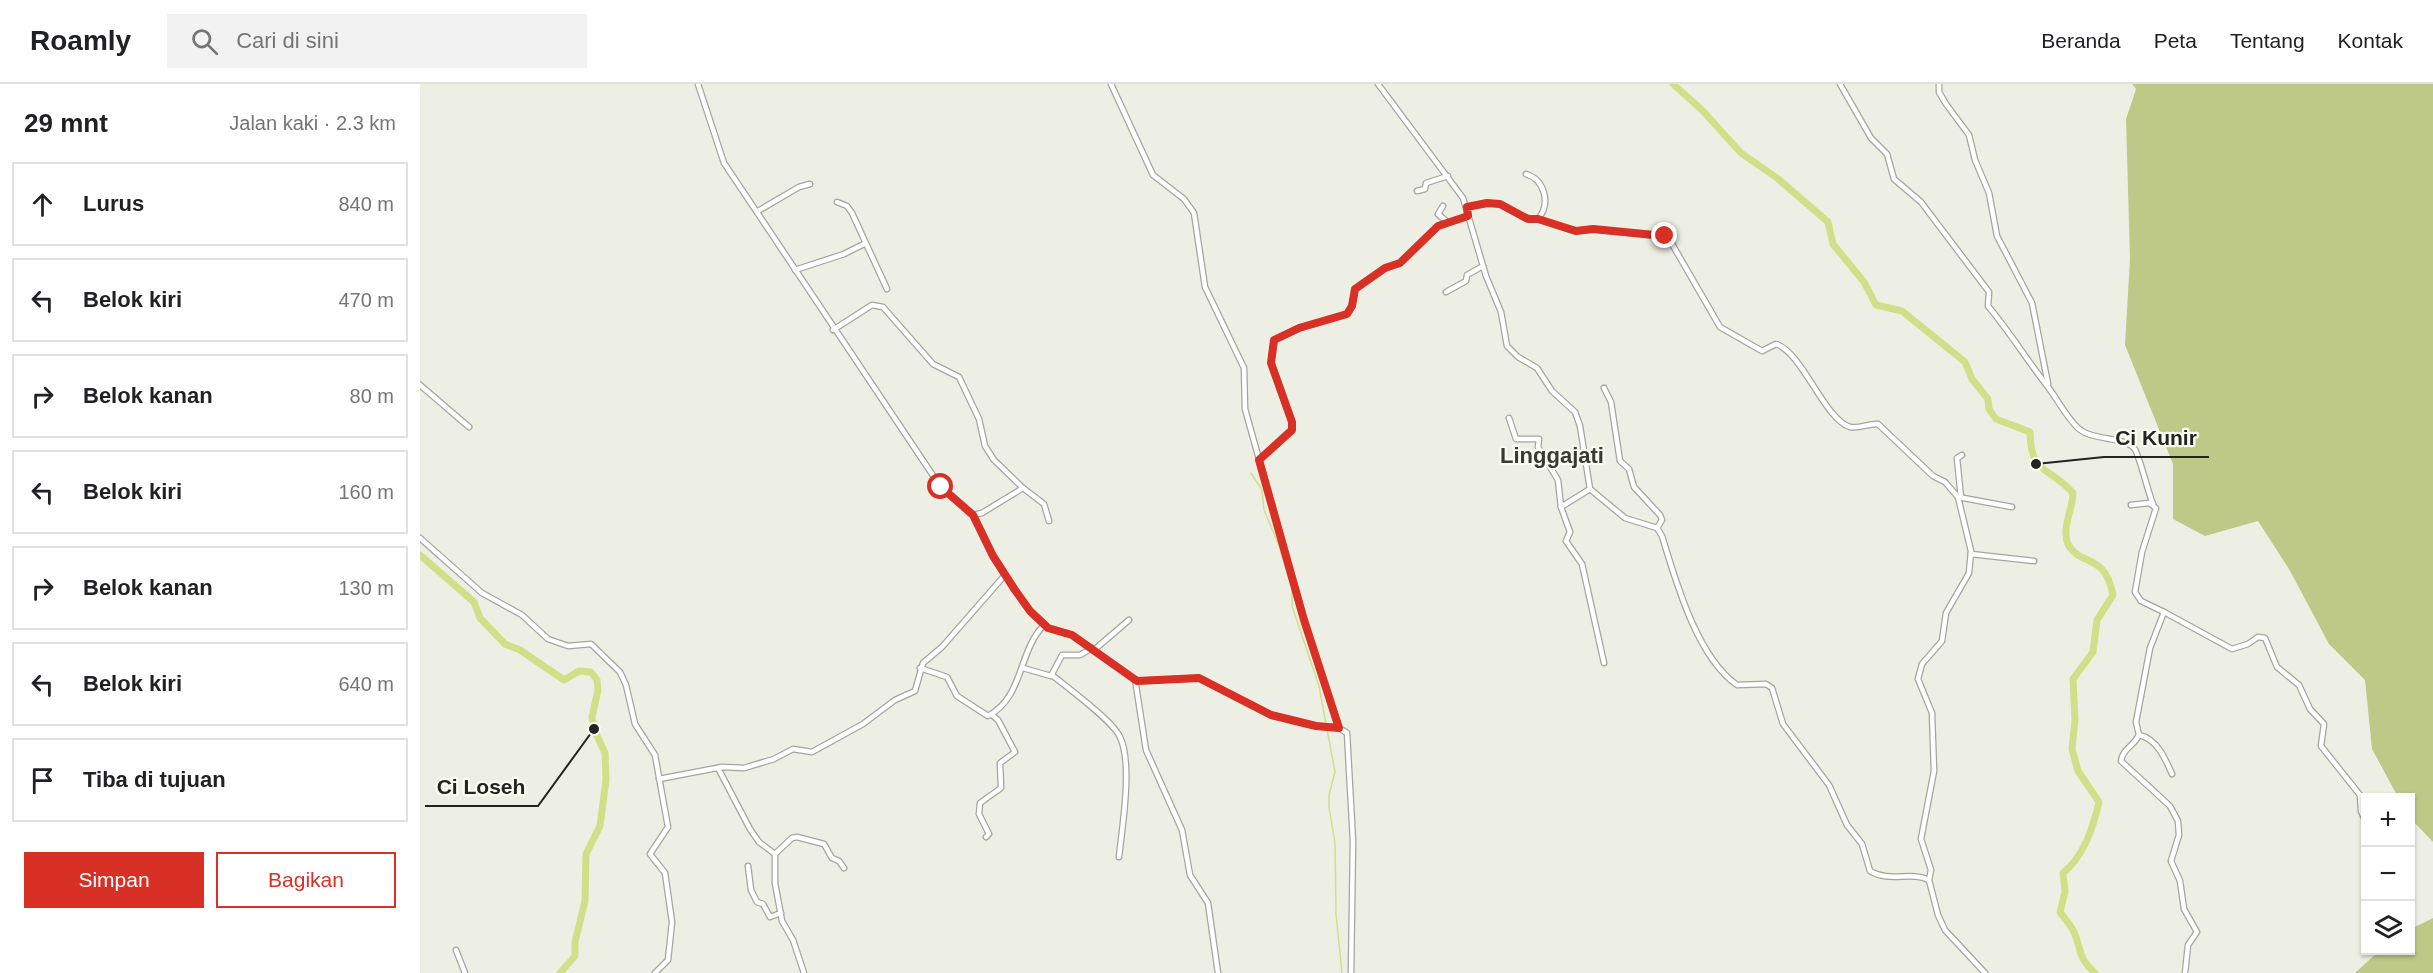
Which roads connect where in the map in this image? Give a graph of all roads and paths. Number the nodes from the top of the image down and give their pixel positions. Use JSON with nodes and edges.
{"nodes":[{"id":1,"x":698,"y":84,"type":"edge"},
{"id":2,"x":1111,"y":84,"type":"edge"},
{"id":3,"x":1378,"y":84,"type":"edge"},
{"id":4,"x":1839,"y":84,"type":"edge"},
{"id":5,"x":1940,"y":84,"type":"edge"},
{"id":6,"x":1526,"y":174,"type":"dead end"},
{"id":7,"x":1448,"y":176,"type":"junction"},
{"id":8,"x":810,"y":184,"type":"dead end"},
{"id":9,"x":1417,"y":191,"type":"dead end"},
{"id":10,"x":837,"y":202,"type":"dead end"},
{"id":11,"x":1443,"y":206,"type":"dead end"},
{"id":12,"x":1467,"y":207,"type":"junction"},
{"id":13,"x":759,"y":211,"type":"junction"},
{"id":14,"x":1468,"y":216,"type":"junction"},
{"id":15,"x":1538,"y":219,"type":"junction"},
{"id":16,"x":1446,"y":221,"type":"junction"},
{"id":17,"x":864,"y":244,"type":"junction"},
{"id":18,"x":1483,"y":266,"type":"junction"},
{"id":19,"x":795,"y":270,"type":"junction"},
{"id":20,"x":887,"y":289,"type":"dead end"},
{"id":21,"x":1446,"y":292,"type":"dead end"},
{"id":22,"x":833,"y":330,"type":"junction"},
{"id":23,"x":420,"y":385,"type":"edge"},
{"id":24,"x":2048,"y":387,"type":"junction"},
{"id":25,"x":1604,"y":388,"type":"dead end"},
{"id":26,"x":1509,"y":418,"type":"dead end"},
{"id":27,"x":469,"y":427,"type":"dead end"},
{"id":28,"x":1962,"y":456,"type":"dead end"},
{"id":29,"x":1259,"y":460,"type":"junction"},
{"id":30,"x":1023,"y":488,"type":"junction"},
{"id":31,"x":1590,"y":489,"type":"junction"},
{"id":32,"x":1960,"y":497,"type":"junction"},
{"id":33,"x":2153,"y":504,"type":"junction"},
{"id":34,"x":2130,"y":505,"type":"dead end"},
{"id":35,"x":1561,"y":507,"type":"junction"},
{"id":36,"x":2012,"y":507,"type":"dead end"},
{"id":37,"x":973,"y":515,"type":"junction"},
{"id":38,"x":1049,"y":521,"type":"dead end"},
{"id":39,"x":1657,"y":528,"type":"junction"},
{"id":40,"x":420,"y":538,"type":"edge"},
{"id":41,"x":1971,"y":554,"type":"junction"},
{"id":42,"x":2034,"y":561,"type":"dead end"},
{"id":43,"x":1005,"y":575,"type":"junction"},
{"id":44,"x":2164,"y":612,"type":"junction"},
{"id":45,"x":1129,"y":620,"type":"dead end"},
{"id":46,"x":1044,"y":624,"type":"junction"},
{"id":47,"x":1093,"y":649,"type":"junction"},
{"id":48,"x":1604,"y":663,"type":"dead end"},
{"id":49,"x":921,"y":668,"type":"junction"},
{"id":50,"x":1023,"y":668,"type":"junction"},
{"id":51,"x":1052,"y":675,"type":"junction"},
{"id":52,"x":1135,"y":679,"type":"junction"},
{"id":53,"x":992,"y":715,"type":"junction"},
{"id":54,"x":1339,"y":728,"type":"junction"},
{"id":55,"x":2139,"y":735,"type":"junction"},
{"id":56,"x":718,"y":768,"type":"junction"},
{"id":57,"x":2172,"y":774,"type":"dead end"},
{"id":58,"x":659,"y":779,"type":"junction"},
{"id":59,"x":2361,"y":811,"type":"edge"},
{"id":60,"x":986,"y":837,"type":"dead end"},
{"id":61,"x":775,"y":854,"type":"junction"},
{"id":62,"x":1119,"y":857,"type":"dead end"},
{"id":63,"x":748,"y":866,"type":"dead end"},
{"id":64,"x":844,"y":868,"type":"dead end"},
{"id":65,"x":1929,"y":880,"type":"junction"},
{"id":66,"x":781,"y":914,"type":"junction"},
{"id":67,"x":456,"y":950,"type":"dead end"},
{"id":68,"x":465,"y":973,"type":"edge"},
{"id":69,"x":655,"y":973,"type":"edge"},
{"id":70,"x":804,"y":973,"type":"edge"},
{"id":71,"x":1218,"y":973,"type":"edge"},
{"id":72,"x":1351,"y":973,"type":"edge"},
{"id":73,"x":1985,"y":973,"type":"edge"},
{"id":74,"x":2185,"y":973,"type":"edge"}],
"edges":[{"from":1,"to":13,"type":"street"},
{"from":2,"to":29,"type":"street"},
{"from":3,"to":7,"type":"street"},
{"from":4,"to":24,"type":"street"},
{"from":5,"to":24,"type":"street"},
{"from":6,"to":15,"type":"street"},
{"from":7,"to":9,"type":"street"},
{"from":7,"to":12,"type":"street"},
{"from":8,"to":13,"type":"street"},
{"from":10,"to":17,"type":"street"},
{"from":11,"to":16,"type":"street"},
{"from":12,"to":14,"type":"street"},
{"from":12,"to":15,"type":"street"},
{"from":13,"to":19,"type":"street"},
{"from":14,"to":16,"type":"street"},
{"from":14,"to":18,"type":"street"},
{"from":15,"to":32,"type":"street"},
{"from":16,"to":29,"type":"street"},
{"from":17,"to":19,"type":"street"},
{"from":17,"to":20,"type":"street"},
{"from":18,"to":21,"type":"street"},
{"from":18,"to":31,"type":"street"},
{"from":19,"to":22,"type":"street"},
{"from":22,"to":30,"type":"street"},
{"from":22,"to":37,"type":"street"},
{"from":23,"to":27,"type":"street"},
{"from":24,"to":33,"type":"street"},
{"from":25,"to":39,"type":"street"},
{"from":26,"to":35,"type":"street"},
{"from":28,"to":32,"type":"street"},
{"from":29,"to":54,"type":"street"},
{"from":30,"to":37,"type":"street"},
{"from":30,"to":38,"type":"street"},
{"from":31,"to":35,"type":"street"},
{"from":31,"to":39,"type":"street"},
{"from":32,"to":36,"type":"street"},
{"from":32,"to":41,"type":"street"},
{"from":33,"to":34,"type":"street"},
{"from":33,"to":44,"type":"street"},
{"from":35,"to":48,"type":"street"},
{"from":37,"to":43,"type":"street"},
{"from":39,"to":65,"type":"street"},
{"from":40,"to":58,"type":"street"},
{"from":41,"to":42,"type":"street"},
{"from":41,"to":65,"type":"street"},
{"from":43,"to":46,"type":"street"},
{"from":43,"to":49,"type":"street"},
{"from":44,"to":55,"type":"street"},
{"from":44,"to":59,"type":"street"},
{"from":45,"to":47,"type":"street"},
{"from":46,"to":47,"type":"street"},
{"from":46,"to":50,"type":"street"},
{"from":47,"to":51,"type":"street"},
{"from":47,"to":52,"type":"street"},
{"from":49,"to":53,"type":"street"},
{"from":49,"to":56,"type":"street"},
{"from":50,"to":51,"type":"street"},
{"from":50,"to":53,"type":"street"},
{"from":51,"to":62,"type":"street"},
{"from":52,"to":54,"type":"street"},
{"from":52,"to":71,"type":"street"},
{"from":53,"to":60,"type":"street"},
{"from":54,"to":72,"type":"street"},
{"from":55,"to":57,"type":"street"},
{"from":55,"to":74,"type":"street"},
{"from":56,"to":58,"type":"street"},
{"from":56,"to":61,"type":"street"},
{"from":58,"to":69,"type":"street"},
{"from":61,"to":64,"type":"street"},
{"from":61,"to":66,"type":"street"},
{"from":63,"to":66,"type":"street"},
{"from":65,"to":73,"type":"street"},
{"from":66,"to":70,"type":"street"},
{"from":67,"to":68,"type":"street"}]}
